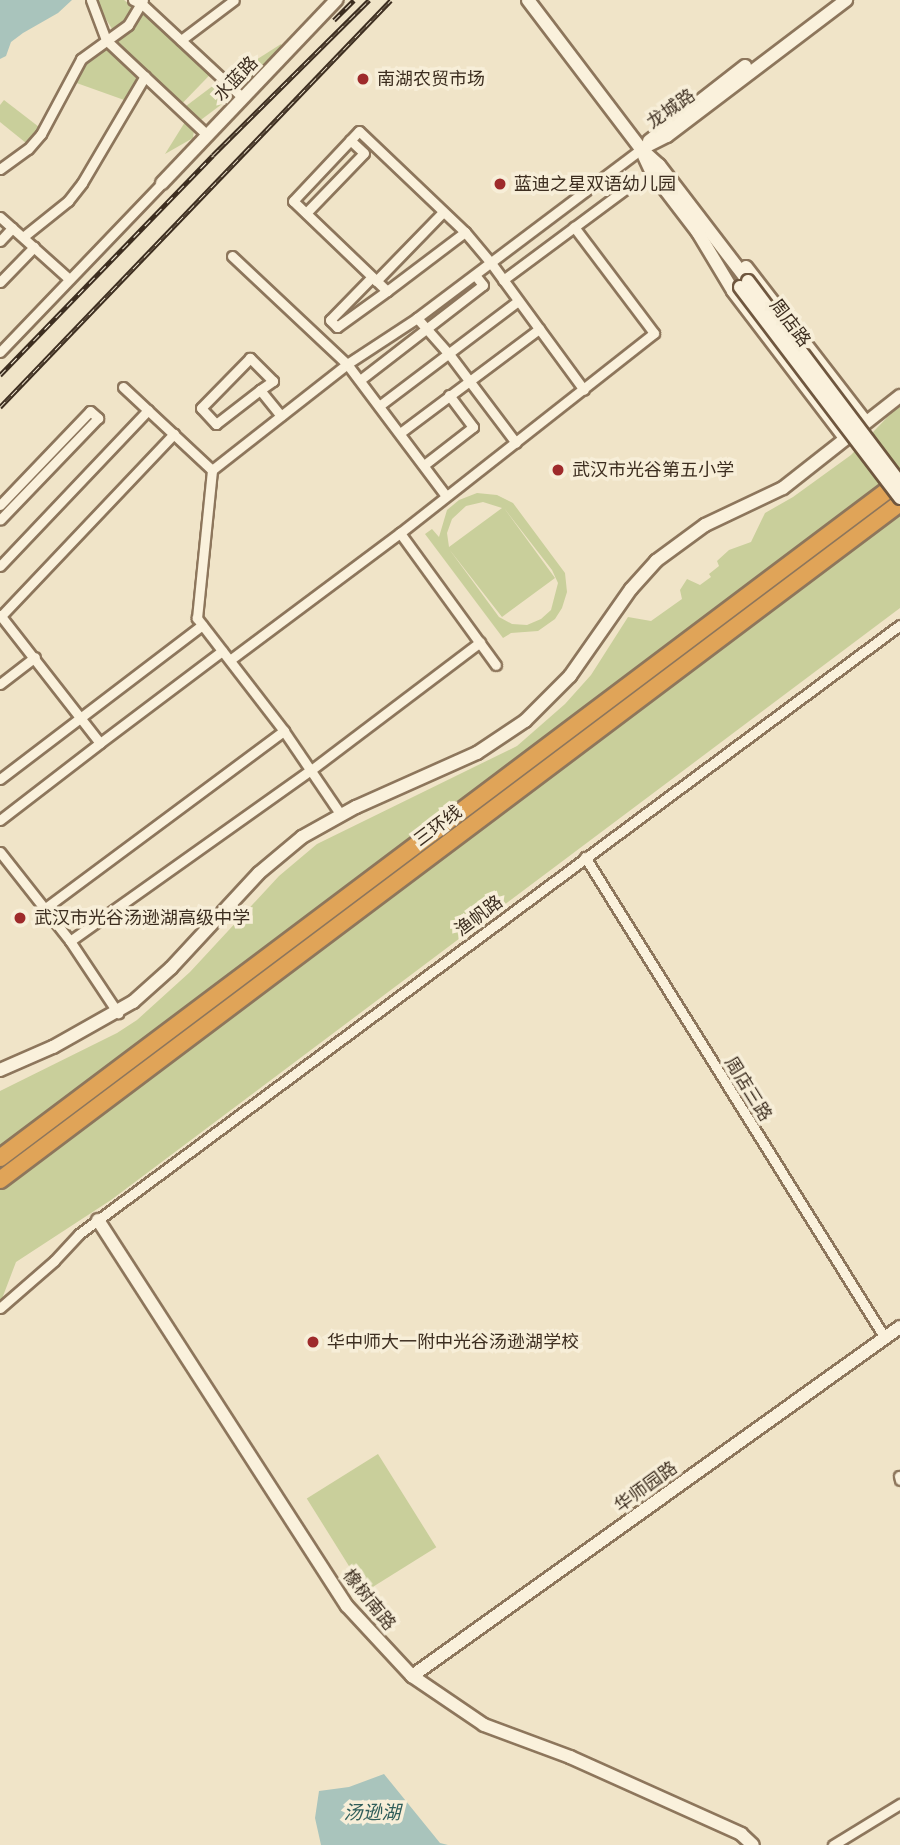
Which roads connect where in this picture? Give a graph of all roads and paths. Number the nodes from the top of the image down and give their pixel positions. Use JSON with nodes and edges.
{"nodes":[{"id":1,"x":90,"y":0,"type":"edge"},
{"id":2,"x":234,"y":0,"type":"edge"},
{"id":3,"x":336,"y":0,"type":"edge"},
{"id":4,"x":528,"y":0,"type":"edge"},
{"id":5,"x":832,"y":0,"type":"edge"},
{"id":6,"x":846,"y":0,"type":"edge"},
{"id":7,"x":139,"y":1,"type":"edge"},
{"id":8,"x":106,"y":40,"type":"junction"},
{"id":9,"x":181,"y":40,"type":"junction"},
{"id":10,"x":145,"y":76,"type":"junction"},
{"id":11,"x":243,"y":98,"type":"junction"},
{"id":12,"x":207,"y":135,"type":"junction"},
{"id":13,"x":350,"y":140,"type":"junction"},
{"id":14,"x":641,"y":149,"type":"junction"},
{"id":15,"x":0,"y":169,"type":"edge"},
{"id":16,"x":162,"y":183,"type":"joint"},
{"id":17,"x":627,"y":188,"type":"dead end"},
{"id":18,"x":443,"y":212,"type":"junction"},
{"id":19,"x":306,"y":213,"type":"junction"},
{"id":20,"x":0,"y":216,"type":"edge"},
{"id":21,"x":574,"y":227,"type":"junction"},
{"id":22,"x":12,"y":228,"type":"junction"},
{"id":23,"x":701,"y":228,"type":"junction"},
{"id":24,"x":464,"y":232,"type":"junction"},
{"id":25,"x":23,"y":237,"type":"junction"},
{"id":26,"x":0,"y":241,"type":"edge"},
{"id":27,"x":34,"y":247,"type":"junction"},
{"id":28,"x":232,"y":256,"type":"dead end"},
{"id":29,"x":491,"y":263,"type":"junction"},
{"id":30,"x":475,"y":275,"type":"junction"},
{"id":31,"x":69,"y":279,"type":"junction"},
{"id":32,"x":374,"y":279,"type":"junction"},
{"id":33,"x":503,"y":280,"type":"junction"},
{"id":34,"x":0,"y":282,"type":"edge"},
{"id":35,"x":744,"y":284,"type":"junction"},
{"id":36,"x":387,"y":291,"type":"junction"},
{"id":37,"x":519,"y":301,"type":"junction"},
{"id":38,"x":417,"y":318,"type":"junction"},
{"id":39,"x":333,"y":323,"type":"junction"},
{"id":40,"x":428,"y":328,"type":"junction"},
{"id":41,"x":539,"y":329,"type":"junction"},
{"id":42,"x":319,"y":337,"type":"junction"},
{"id":43,"x":0,"y":352,"type":"edge"},
{"id":44,"x":449,"y":354,"type":"junction"},
{"id":45,"x":347,"y":364,"type":"junction"},
{"id":46,"x":360,"y":380,"type":"junction"},
{"id":47,"x":469,"y":381,"type":"junction"},
{"id":48,"x":123,"y":387,"type":"dead end"},
{"id":49,"x":260,"y":390,"type":"junction"},
{"id":50,"x":584,"y":390,"type":"junction"},
{"id":51,"x":449,"y":395,"type":"junction"},
{"id":52,"x":900,"y":396,"type":"edge"},
{"id":53,"x":379,"y":406,"type":"junction"},
{"id":54,"x":148,"y":410,"type":"junction"},
{"id":55,"x":281,"y":416,"type":"junction"},
{"id":56,"x":866,"y":422,"type":"junction"},
{"id":57,"x":400,"y":433,"type":"junction"},
{"id":58,"x":174,"y":434,"type":"junction"},
{"id":59,"x":845,"y":438,"type":"junction"},
{"id":60,"x":516,"y":443,"type":"junction"},
{"id":61,"x":424,"y":465,"type":"junction"},
{"id":62,"x":212,"y":470,"type":"junction"},
{"id":63,"x":900,"y":482,"type":"edge"},
{"id":64,"x":446,"y":496,"type":"junction"},
{"id":65,"x":900,"y":500,"type":"edge"},
{"id":66,"x":3,"y":502,"type":"edge"},
{"id":67,"x":13,"y":507,"type":"junction"},
{"id":68,"x":0,"y":520,"type":"edge"},
{"id":69,"x":400,"y":533,"type":"junction"},
{"id":70,"x":0,"y":566,"type":"edge"},
{"id":71,"x":1,"y":615,"type":"edge"},
{"id":72,"x":202,"y":625,"type":"junction"},
{"id":73,"x":900,"y":625,"type":"edge"},
{"id":74,"x":480,"y":642,"type":"junction"},
{"id":75,"x":222,"y":651,"type":"junction"},
{"id":76,"x":35,"y":657,"type":"junction"},
{"id":77,"x":230,"y":660,"type":"junction"},
{"id":78,"x":496,"y":665,"type":"dead end"},
{"id":79,"x":0,"y":684,"type":"edge"},
{"id":80,"x":81,"y":718,"type":"junction"},
{"id":81,"x":284,"y":731,"type":"junction"},
{"id":82,"x":100,"y":743,"type":"junction"},
{"id":83,"x":311,"y":770,"type":"junction"},
{"id":84,"x":0,"y":779,"type":"edge"},
{"id":85,"x":341,"y":815,"type":"junction"},
{"id":86,"x":0,"y":820,"type":"edge"},
{"id":87,"x":0,"y":852,"type":"edge"},
{"id":88,"x":585,"y":857,"type":"junction"},
{"id":89,"x":44,"y":909,"type":"junction"},
{"id":90,"x":69,"y":942,"type":"junction"},
{"id":91,"x":118,"y":1013,"type":"junction"},
{"id":92,"x":0,"y":1070,"type":"edge"},
{"id":93,"x":0,"y":1158,"type":"edge"},
{"id":94,"x":0,"y":1180,"type":"edge"},
{"id":95,"x":98,"y":1220,"type":"junction"},
{"id":96,"x":0,"y":1308,"type":"edge"},
{"id":97,"x":900,"y":1327,"type":"edge"},
{"id":98,"x":885,"y":1338,"type":"junction"},
{"id":99,"x":412,"y":1676,"type":"junction"},
{"id":100,"x":900,"y":1804,"type":"edge"},
{"id":101,"x":753,"y":1845,"type":"edge"},
{"id":102,"x":833,"y":1845,"type":"edge"}],
"edges":[{"from":1,"to":8,"type":"street"},
{"from":2,"to":9,"type":"street"},
{"from":3,"to":11,"type":"street","name":"水蓝路"},
{"from":4,"to":14,"type":"street","name":"周店路"},
{"from":5,"to":14,"type":"street","name":"龙城路"},
{"from":6,"to":14,"type":"street","name":"龙城路"},
{"from":7,"to":8,"type":"street"},
{"from":7,"to":9,"type":"street"},
{"from":8,"to":10,"type":"street"},
{"from":8,"to":15,"type":"street"},
{"from":9,"to":11,"type":"street"},
{"from":10,"to":12,"type":"street"},
{"from":10,"to":25,"type":"street"},
{"from":11,"to":12,"type":"street","name":"水蓝路"},
{"from":12,"to":16,"type":"street","name":"水蓝路"},
{"from":13,"to":18,"type":"street"},
{"from":13,"to":19,"type":"street"},
{"from":13,"to":19,"type":"street"},
{"from":14,"to":23,"type":"street","name":"周店路"},
{"from":14,"to":29,"type":"street"},
{"from":16,"to":31,"type":"street"},
{"from":17,"to":21,"type":"street"},
{"from":18,"to":24,"type":"street"},
{"from":18,"to":32,"type":"street"},
{"from":19,"to":32,"type":"street"},
{"from":20,"to":22,"type":"street"},
{"from":21,"to":33,"type":"street"},
{"from":21,"to":50,"type":"street"},
{"from":22,"to":25,"type":"street"},
{"from":22,"to":26,"type":"street"},
{"from":23,"to":35,"type":"street","name":"周店路"},
{"from":23,"to":56,"type":"street"},
{"from":23,"to":59,"type":"street"},
{"from":24,"to":29,"type":"street"},
{"from":24,"to":36,"type":"street"},
{"from":25,"to":27,"type":"street"},
{"from":27,"to":31,"type":"street"},
{"from":27,"to":34,"type":"street"},
{"from":28,"to":42,"type":"street"},
{"from":29,"to":30,"type":"street"},
{"from":29,"to":33,"type":"street"},
{"from":30,"to":38,"type":"street"},
{"from":30,"to":40,"type":"street"},
{"from":31,"to":43,"type":"street"},
{"from":32,"to":36,"type":"street"},
{"from":32,"to":39,"type":"street"},
{"from":33,"to":37,"type":"street"},
{"from":35,"to":63,"type":"street","name":"周店路","bridge":true},
{"from":35,"to":65,"type":"street","name":"周店路","bridge":true},
{"from":36,"to":39,"type":"street"},
{"from":37,"to":41,"type":"street"},
{"from":37,"to":44,"type":"street"},
{"from":38,"to":40,"type":"street"},
{"from":38,"to":45,"type":"street"},
{"from":39,"to":42,"type":"street"},
{"from":40,"to":44,"type":"street"},
{"from":40,"to":46,"type":"street"},
{"from":41,"to":47,"type":"street"},
{"from":41,"to":50,"type":"street"},
{"from":42,"to":45,"type":"street"},
{"from":44,"to":47,"type":"street"},
{"from":44,"to":53,"type":"street"},
{"from":45,"to":46,"type":"street"},
{"from":45,"to":55,"type":"street"},
{"from":46,"to":53,"type":"street"},
{"from":47,"to":51,"type":"street"},
{"from":47,"to":60,"type":"street"},
{"from":48,"to":54,"type":"street"},
{"from":49,"to":49,"type":"street"},
{"from":49,"to":55,"type":"street"},
{"from":50,"to":60,"type":"street"},
{"from":51,"to":57,"type":"street"},
{"from":51,"to":61,"type":"street"},
{"from":52,"to":56,"type":"street"},
{"from":53,"to":57,"type":"street"},
{"from":54,"to":58,"type":"street"},
{"from":54,"to":70,"type":"street"},
{"from":55,"to":62,"type":"street"},
{"from":56,"to":59,"type":"street"},
{"from":57,"to":61,"type":"street"},
{"from":58,"to":62,"type":"street"},
{"from":58,"to":71,"type":"street"},
{"from":59,"to":85,"type":"street"},
{"from":60,"to":64,"type":"street"},
{"from":61,"to":64,"type":"street"},
{"from":62,"to":72,"type":"street"},
{"from":63,"to":93,"type":"highway","name":"三环线"},
{"from":64,"to":69,"type":"street"},
{"from":65,"to":94,"type":"highway","name":"三环线"},
{"from":66,"to":67,"type":"street"},
{"from":66,"to":67,"type":"street"},
{"from":67,"to":68,"type":"street"},
{"from":69,"to":74,"type":"street"},
{"from":69,"to":77,"type":"street"},
{"from":71,"to":76,"type":"street"},
{"from":72,"to":75,"type":"street"},
{"from":72,"to":80,"type":"street"},
{"from":73,"to":88,"type":"street","name":"渔帆路"},
{"from":74,"to":78,"type":"street"},
{"from":74,"to":83,"type":"street"},
{"from":75,"to":77,"type":"street"},
{"from":75,"to":82,"type":"street"},
{"from":76,"to":79,"type":"street"},
{"from":76,"to":80,"type":"street"},
{"from":77,"to":81,"type":"street"},
{"from":80,"to":82,"type":"street"},
{"from":80,"to":84,"type":"street"},
{"from":81,"to":83,"type":"street"},
{"from":81,"to":89,"type":"street"},
{"from":82,"to":86,"type":"street"},
{"from":83,"to":85,"type":"street"},
{"from":83,"to":90,"type":"street"},
{"from":85,"to":91,"type":"street"},
{"from":87,"to":89,"type":"street"},
{"from":88,"to":95,"type":"street","name":"渔帆路"},
{"from":88,"to":98,"type":"street","name":"周店三路"},
{"from":89,"to":90,"type":"street"},
{"from":90,"to":91,"type":"street"},
{"from":91,"to":92,"type":"street"},
{"from":95,"to":96,"type":"street","name":"渔帆路"},
{"from":95,"to":99,"type":"street","name":"橡树南路"},
{"from":97,"to":98,"type":"street","name":"华师园路"},
{"from":98,"to":99,"type":"street","name":"华师园路"},
{"from":99,"to":101,"type":"street","name":"橡树南路"},
{"from":100,"to":102,"type":"street"}]}
